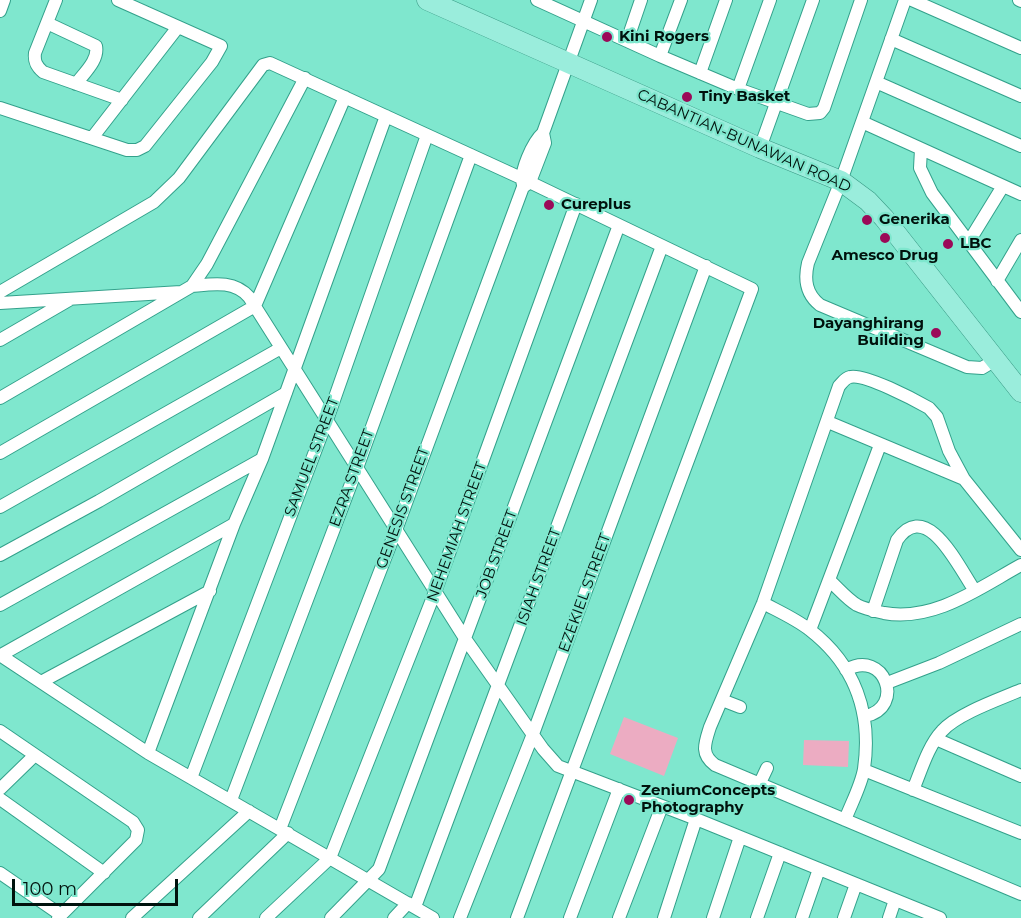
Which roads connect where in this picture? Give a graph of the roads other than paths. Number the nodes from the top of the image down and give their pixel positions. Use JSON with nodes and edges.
{"nodes":[{"id":1,"x":4,"y":0,"type":"edge"},
{"id":2,"x":56,"y":0,"type":"edge"},
{"id":3,"x":118,"y":0,"type":"edge"},
{"id":4,"x":427,"y":0,"type":"edge"},
{"id":5,"x":537,"y":0,"type":"edge"},
{"id":6,"x":591,"y":0,"type":"edge"},
{"id":7,"x":641,"y":0,"type":"edge"},
{"id":8,"x":681,"y":0,"type":"edge"},
{"id":9,"x":726,"y":0,"type":"edge"},
{"id":10,"x":770,"y":0,"type":"edge"},
{"id":11,"x":813,"y":0,"type":"edge"},
{"id":12,"x":861,"y":0,"type":"edge"},
{"id":13,"x":905,"y":0,"type":"edge"},
{"id":14,"x":912,"y":0,"type":"edge"},
{"id":15,"x":552,"y":3,"type":"edge"},
{"id":16,"x":0,"y":11,"type":"edge"},
{"id":17,"x":584,"y":21,"type":"junction"},
{"id":18,"x":47,"y":23,"type":"junction"},
{"id":19,"x":178,"y":27,"type":"junction"},
{"id":20,"x":891,"y":39,"type":"junction"},
{"id":21,"x":627,"y":41,"type":"junction"},
{"id":22,"x":1021,"y":48,"type":"edge"},
{"id":23,"x":660,"y":56,"type":"junction"},
{"id":24,"x":569,"y":63,"type":"junction"},
{"id":25,"x":700,"y":73,"type":"junction"},
{"id":26,"x":305,"y":78,"type":"junction"},
{"id":27,"x":876,"y":82,"type":"junction"},
{"id":28,"x":76,"y":84,"type":"junction"},
{"id":29,"x":738,"y":89,"type":"junction"},
{"id":30,"x":345,"y":96,"type":"junction"},
{"id":31,"x":1021,"y":96,"type":"edge"},
{"id":32,"x":122,"y":100,"type":"junction"},
{"id":33,"x":776,"y":104,"type":"junction"},
{"id":34,"x":0,"y":108,"type":"edge"},
{"id":35,"x":386,"y":116,"type":"junction"},
{"id":36,"x":862,"y":122,"type":"junction"},
{"id":37,"x":428,"y":135,"type":"junction"},
{"id":38,"x":92,"y":138,"type":"junction"},
{"id":39,"x":1021,"y":146,"type":"edge"},
{"id":40,"x":760,"y":148,"type":"junction"},
{"id":41,"x":921,"y":149,"type":"junction"},
{"id":42,"x":471,"y":155,"type":"junction"},
{"id":43,"x":841,"y":181,"type":"junction"},
{"id":44,"x":525,"y":182,"type":"junction"},
{"id":45,"x":1003,"y":186,"type":"junction"},
{"id":46,"x":1021,"y":194,"type":"edge"},
{"id":47,"x":576,"y":204,"type":"junction"},
{"id":48,"x":619,"y":225,"type":"junction"},
{"id":49,"x":1021,"y":240,"type":"edge"},
{"id":50,"x":968,"y":243,"type":"junction"},
{"id":51,"x":663,"y":246,"type":"junction"},
{"id":52,"x":706,"y":266,"type":"junction"},
{"id":53,"x":997,"y":281,"type":"junction"},
{"id":54,"x":188,"y":289,"type":"junction"},
{"id":55,"x":0,"y":292,"type":"edge"},
{"id":56,"x":73,"y":298,"type":"junction"},
{"id":57,"x":0,"y":303,"type":"edge"},
{"id":58,"x":255,"y":306,"type":"junction"},
{"id":59,"x":1021,"y":312,"type":"edge"},
{"id":60,"x":0,"y":340,"type":"edge"},
{"id":61,"x":281,"y":348,"type":"junction"},
{"id":62,"x":997,"y":359,"type":"junction"},
{"id":63,"x":294,"y":369,"type":"junction"},
{"id":64,"x":1019,"y":384,"type":"edge"},
{"id":65,"x":286,"y":393,"type":"junction"},
{"id":66,"x":0,"y":398,"type":"edge"},
{"id":67,"x":327,"y":420,"type":"junction"},
{"id":68,"x":828,"y":423,"type":"junction"},
{"id":69,"x":880,"y":445,"type":"junction"},
{"id":70,"x":0,"y":453,"type":"edge"},
{"id":71,"x":262,"y":459,"type":"junction"},
{"id":72,"x":357,"y":468,"type":"junction"},
{"id":73,"x":964,"y":479,"type":"junction"},
{"id":74,"x":0,"y":507,"type":"edge"},
{"id":75,"x":234,"y":524,"type":"junction"},
{"id":76,"x":396,"y":530,"type":"junction"},
{"id":77,"x":1021,"y":550,"type":"edge"},
{"id":78,"x":0,"y":555,"type":"edge"},
{"id":79,"x":1021,"y":565,"type":"edge"},
{"id":80,"x":829,"y":580,"type":"junction"},
{"id":81,"x":210,"y":591,"type":"junction"},
{"id":82,"x":975,"y":591,"type":"junction"},
{"id":83,"x":435,"y":592,"type":"junction"},
{"id":84,"x":763,"y":603,"type":"junction"},
{"id":85,"x":0,"y":605,"type":"edge"},
{"id":86,"x":873,"y":610,"type":"junction"},
{"id":87,"x":1021,"y":624,"type":"edge"},
{"id":88,"x":810,"y":630,"type":"junction"},
{"id":89,"x":466,"y":640,"type":"junction"},
{"id":90,"x":0,"y":655,"type":"edge"},
{"id":91,"x":846,"y":670,"type":"junction"},
{"id":92,"x":41,"y":682,"type":"junction"},
{"id":93,"x":887,"y":683,"type":"junction"},
{"id":94,"x":499,"y":685,"type":"junction"},
{"id":95,"x":1021,"y":690,"type":"edge"},
{"id":96,"x":722,"y":700,"type":"junction"},
{"id":97,"x":740,"y":707,"type":"dead end"},
{"id":98,"x":865,"y":716,"type":"junction"},
{"id":99,"x":0,"y":731,"type":"edge"},
{"id":100,"x":533,"y":734,"type":"junction"},
{"id":101,"x":936,"y":739,"type":"junction"},
{"id":102,"x":148,"y":753,"type":"junction"},
{"id":103,"x":35,"y":755,"type":"junction"},
{"id":104,"x":767,"y":768,"type":"dead end"},
{"id":105,"x":864,"y":770,"type":"junction"},
{"id":106,"x":573,"y":772,"type":"junction"},
{"id":107,"x":1021,"y":776,"type":"edge"},
{"id":108,"x":191,"y":778,"type":"junction"},
{"id":109,"x":759,"y":785,"type":"junction"},
{"id":110,"x":0,"y":789,"type":"edge"},
{"id":111,"x":619,"y":789,"type":"junction"},
{"id":112,"x":913,"y":790,"type":"junction"},
{"id":113,"x":0,"y":799,"type":"edge"},
{"id":114,"x":231,"y":800,"type":"junction"},
{"id":115,"x":662,"y":806,"type":"junction"},
{"id":116,"x":249,"y":811,"type":"junction"},
{"id":117,"x":696,"y":819,"type":"junction"},
{"id":118,"x":845,"y":820,"type":"junction"},
{"id":119,"x":284,"y":831,"type":"junction"},
{"id":120,"x":1021,"y":833,"type":"edge"},
{"id":121,"x":740,"y":837,"type":"junction"},
{"id":122,"x":780,"y":853,"type":"junction"},
{"id":123,"x":330,"y":858,"type":"junction"},
{"id":124,"x":819,"y":869,"type":"junction"},
{"id":125,"x":0,"y":873,"type":"edge"},
{"id":126,"x":104,"y":873,"type":"junction"},
{"id":127,"x":369,"y":880,"type":"junction"},
{"id":128,"x":856,"y":884,"type":"junction"},
{"id":129,"x":1021,"y":894,"type":"edge"},
{"id":130,"x":895,"y":900,"type":"junction"},
{"id":131,"x":412,"y":905,"type":"junction"},
{"id":132,"x":59,"y":916,"type":"edge"},
{"id":133,"x":132,"y":918,"type":"edge"},
{"id":134,"x":199,"y":918,"type":"edge"},
{"id":135,"x":266,"y":918,"type":"edge"},
{"id":136,"x":331,"y":918,"type":"edge"},
{"id":137,"x":394,"y":918,"type":"edge"},
{"id":138,"x":433,"y":918,"type":"edge"},
{"id":139,"x":460,"y":918,"type":"edge"},
{"id":140,"x":517,"y":918,"type":"edge"},
{"id":141,"x":570,"y":918,"type":"edge"},
{"id":142,"x":619,"y":918,"type":"edge"},
{"id":143,"x":664,"y":918,"type":"edge"},
{"id":144,"x":713,"y":918,"type":"edge"},
{"id":145,"x":757,"y":918,"type":"edge"},
{"id":146,"x":802,"y":918,"type":"edge"},
{"id":147,"x":844,"y":918,"type":"edge"},
{"id":148,"x":889,"y":918,"type":"edge"},
{"id":149,"x":940,"y":918,"type":"edge"}],
"edges":[{"from":1,"to":16,"type":"street"},
{"from":2,"to":18,"type":"street"},
{"from":3,"to":19,"type":"street"},
{"from":4,"to":24,"type":"main road","name":"CABANTIAN-BUNAWAN ROAD"},
{"from":5,"to":15,"type":"street"},
{"from":6,"to":17,"type":"street","name":"GENESIS STREET"},
{"from":7,"to":21,"type":"street"},
{"from":8,"to":23,"type":"street"},
{"from":9,"to":25,"type":"street"},
{"from":10,"to":29,"type":"street"},
{"from":11,"to":33,"type":"street"},
{"from":12,"to":33,"type":"street"},
{"from":13,"to":20,"type":"street"},
{"from":14,"to":22,"type":"street"},
{"from":15,"to":17,"type":"street"},
{"from":17,"to":21,"type":"street"},
{"from":17,"to":24,"type":"street","name":"GENESIS STREET"},
{"from":18,"to":28,"type":"street"},
{"from":18,"to":28,"type":"street"},
{"from":19,"to":32,"type":"street"},
{"from":19,"to":38,"type":"street"},
{"from":20,"to":27,"type":"street"},
{"from":20,"to":31,"type":"street"},
{"from":21,"to":23,"type":"street"},
{"from":23,"to":25,"type":"street"},
{"from":24,"to":40,"type":"main road","name":"CABANTIAN-BUNAWAN ROAD"},
{"from":24,"to":44,"type":"street","name":"GENESIS STREET"},
{"from":25,"to":29,"type":"street"},
{"from":26,"to":30,"type":"street"},
{"from":26,"to":54,"type":"street"},
{"from":26,"to":55,"type":"street"},
{"from":27,"to":36,"type":"street"},
{"from":27,"to":39,"type":"street"},
{"from":28,"to":32,"type":"street"},
{"from":29,"to":33,"type":"street"},
{"from":30,"to":35,"type":"street"},
{"from":30,"to":58,"type":"street"},
{"from":32,"to":38,"type":"street"},
{"from":33,"to":40,"type":"street"},
{"from":34,"to":38,"type":"street"},
{"from":35,"to":37,"type":"street"},
{"from":35,"to":63,"type":"street"},
{"from":36,"to":41,"type":"street"},
{"from":36,"to":43,"type":"street"},
{"from":37,"to":42,"type":"street"},
{"from":37,"to":67,"type":"street","name":"SAMUEL STREET"},
{"from":40,"to":43,"type":"main road","name":"CABANTIAN-BUNAWAN ROAD"},
{"from":41,"to":45,"type":"street"},
{"from":41,"to":50,"type":"street"},
{"from":42,"to":44,"type":"street"},
{"from":42,"to":72,"type":"street","name":"EZRA STREET"},
{"from":43,"to":62,"type":"main road","name":"CABANTIAN-BUNAWAN ROAD"},
{"from":43,"to":62,"type":"street"},
{"from":44,"to":47,"type":"street"},
{"from":44,"to":76,"type":"street","name":"GENESIS STREET"},
{"from":45,"to":46,"type":"street"},
{"from":45,"to":50,"type":"street"},
{"from":47,"to":48,"type":"street"},
{"from":47,"to":83,"type":"street","name":"NEHEMIAH STREET"},
{"from":48,"to":51,"type":"street"},
{"from":48,"to":89,"type":"street","name":"JOB STREET"},
{"from":49,"to":53,"type":"street"},
{"from":50,"to":53,"type":"street"},
{"from":51,"to":52,"type":"street"},
{"from":51,"to":94,"type":"street","name":"ISIAH STREET"},
{"from":52,"to":100,"type":"street","name":"EZEKIEL STREET"},
{"from":52,"to":106,"type":"street"},
{"from":53,"to":59,"type":"street"},
{"from":54,"to":56,"type":"street"},
{"from":54,"to":58,"type":"street"},
{"from":54,"to":66,"type":"street"},
{"from":56,"to":57,"type":"street"},
{"from":56,"to":60,"type":"street"},
{"from":58,"to":61,"type":"street"},
{"from":58,"to":70,"type":"street"},
{"from":61,"to":63,"type":"street"},
{"from":61,"to":74,"type":"street"},
{"from":62,"to":64,"type":"main road","name":"CABANTIAN-BUNAWAN ROAD"},
{"from":63,"to":65,"type":"street"},
{"from":63,"to":67,"type":"street"},
{"from":65,"to":71,"type":"street"},
{"from":65,"to":78,"type":"street"},
{"from":67,"to":72,"type":"street"},
{"from":67,"to":108,"type":"street","name":"SAMUEL STREET"},
{"from":68,"to":69,"type":"street"},
{"from":68,"to":73,"type":"street"},
{"from":68,"to":84,"type":"street"},
{"from":69,"to":73,"type":"street"},
{"from":69,"to":80,"type":"street"},
{"from":71,"to":75,"type":"street"},
{"from":71,"to":85,"type":"street"},
{"from":72,"to":76,"type":"street"},
{"from":72,"to":114,"type":"street","name":"EZRA STREET"},
{"from":73,"to":77,"type":"street"},
{"from":75,"to":81,"type":"street"},
{"from":75,"to":90,"type":"street"},
{"from":76,"to":83,"type":"street"},
{"from":76,"to":119,"type":"street","name":"GENESIS STREET"},
{"from":79,"to":82,"type":"street"},
{"from":80,"to":86,"type":"street"},
{"from":80,"to":88,"type":"street"},
{"from":81,"to":92,"type":"street"},
{"from":81,"to":102,"type":"street"},
{"from":82,"to":86,"type":"street"},
{"from":82,"to":86,"type":"street"},
{"from":83,"to":89,"type":"street"},
{"from":83,"to":123,"type":"street","name":"NEHEMIAH STREET"},
{"from":84,"to":88,"type":"street"},
{"from":84,"to":96,"type":"street"},
{"from":87,"to":93,"type":"street"},
{"from":88,"to":91,"type":"street"},
{"from":89,"to":94,"type":"street"},
{"from":89,"to":127,"type":"street","name":"JOB STREET"},
{"from":90,"to":92,"type":"street"},
{"from":91,"to":93,"type":"street"},
{"from":91,"to":98,"type":"street"},
{"from":92,"to":102,"type":"street"},
{"from":93,"to":98,"type":"street"},
{"from":94,"to":100,"type":"street"},
{"from":94,"to":131,"type":"street","name":"ISIAH STREET"},
{"from":95,"to":101,"type":"street"},
{"from":96,"to":97,"type":"street"},
{"from":96,"to":109,"type":"street"},
{"from":98,"to":105,"type":"street"},
{"from":99,"to":103,"type":"street"},
{"from":100,"to":106,"type":"street"},
{"from":100,"to":139,"type":"street","name":"EZEKIEL STREET"},
{"from":101,"to":107,"type":"street"},
{"from":101,"to":112,"type":"street"},
{"from":102,"to":108,"type":"street"},
{"from":103,"to":110,"type":"street"},
{"from":103,"to":126,"type":"street"},
{"from":104,"to":109,"type":"street"},
{"from":105,"to":112,"type":"street"},
{"from":105,"to":118,"type":"street"},
{"from":106,"to":111,"type":"street"},
{"from":106,"to":140,"type":"street"},
{"from":108,"to":114,"type":"street"},
{"from":109,"to":118,"type":"street"},
{"from":111,"to":115,"type":"street"},
{"from":111,"to":141,"type":"street"},
{"from":112,"to":120,"type":"street"},
{"from":113,"to":126,"type":"street"},
{"from":114,"to":116,"type":"street"},
{"from":115,"to":117,"type":"street"},
{"from":115,"to":142,"type":"street"},
{"from":116,"to":119,"type":"street"},
{"from":116,"to":133,"type":"street"},
{"from":117,"to":121,"type":"street"},
{"from":117,"to":143,"type":"street"},
{"from":118,"to":129,"type":"street"},
{"from":119,"to":123,"type":"street"},
{"from":119,"to":134,"type":"street"},
{"from":121,"to":122,"type":"street"},
{"from":121,"to":144,"type":"street"},
{"from":122,"to":124,"type":"street"},
{"from":122,"to":145,"type":"street"},
{"from":123,"to":127,"type":"street"},
{"from":123,"to":135,"type":"street"},
{"from":124,"to":128,"type":"street"},
{"from":124,"to":146,"type":"street"},
{"from":125,"to":132,"type":"street"},
{"from":126,"to":132,"type":"street"},
{"from":127,"to":131,"type":"street"},
{"from":127,"to":136,"type":"street","name":"JOB STREET"},
{"from":128,"to":130,"type":"street"},
{"from":128,"to":147,"type":"street"},
{"from":130,"to":148,"type":"street"},
{"from":130,"to":149,"type":"street"},
{"from":131,"to":137,"type":"street"},
{"from":131,"to":138,"type":"street"}]}
